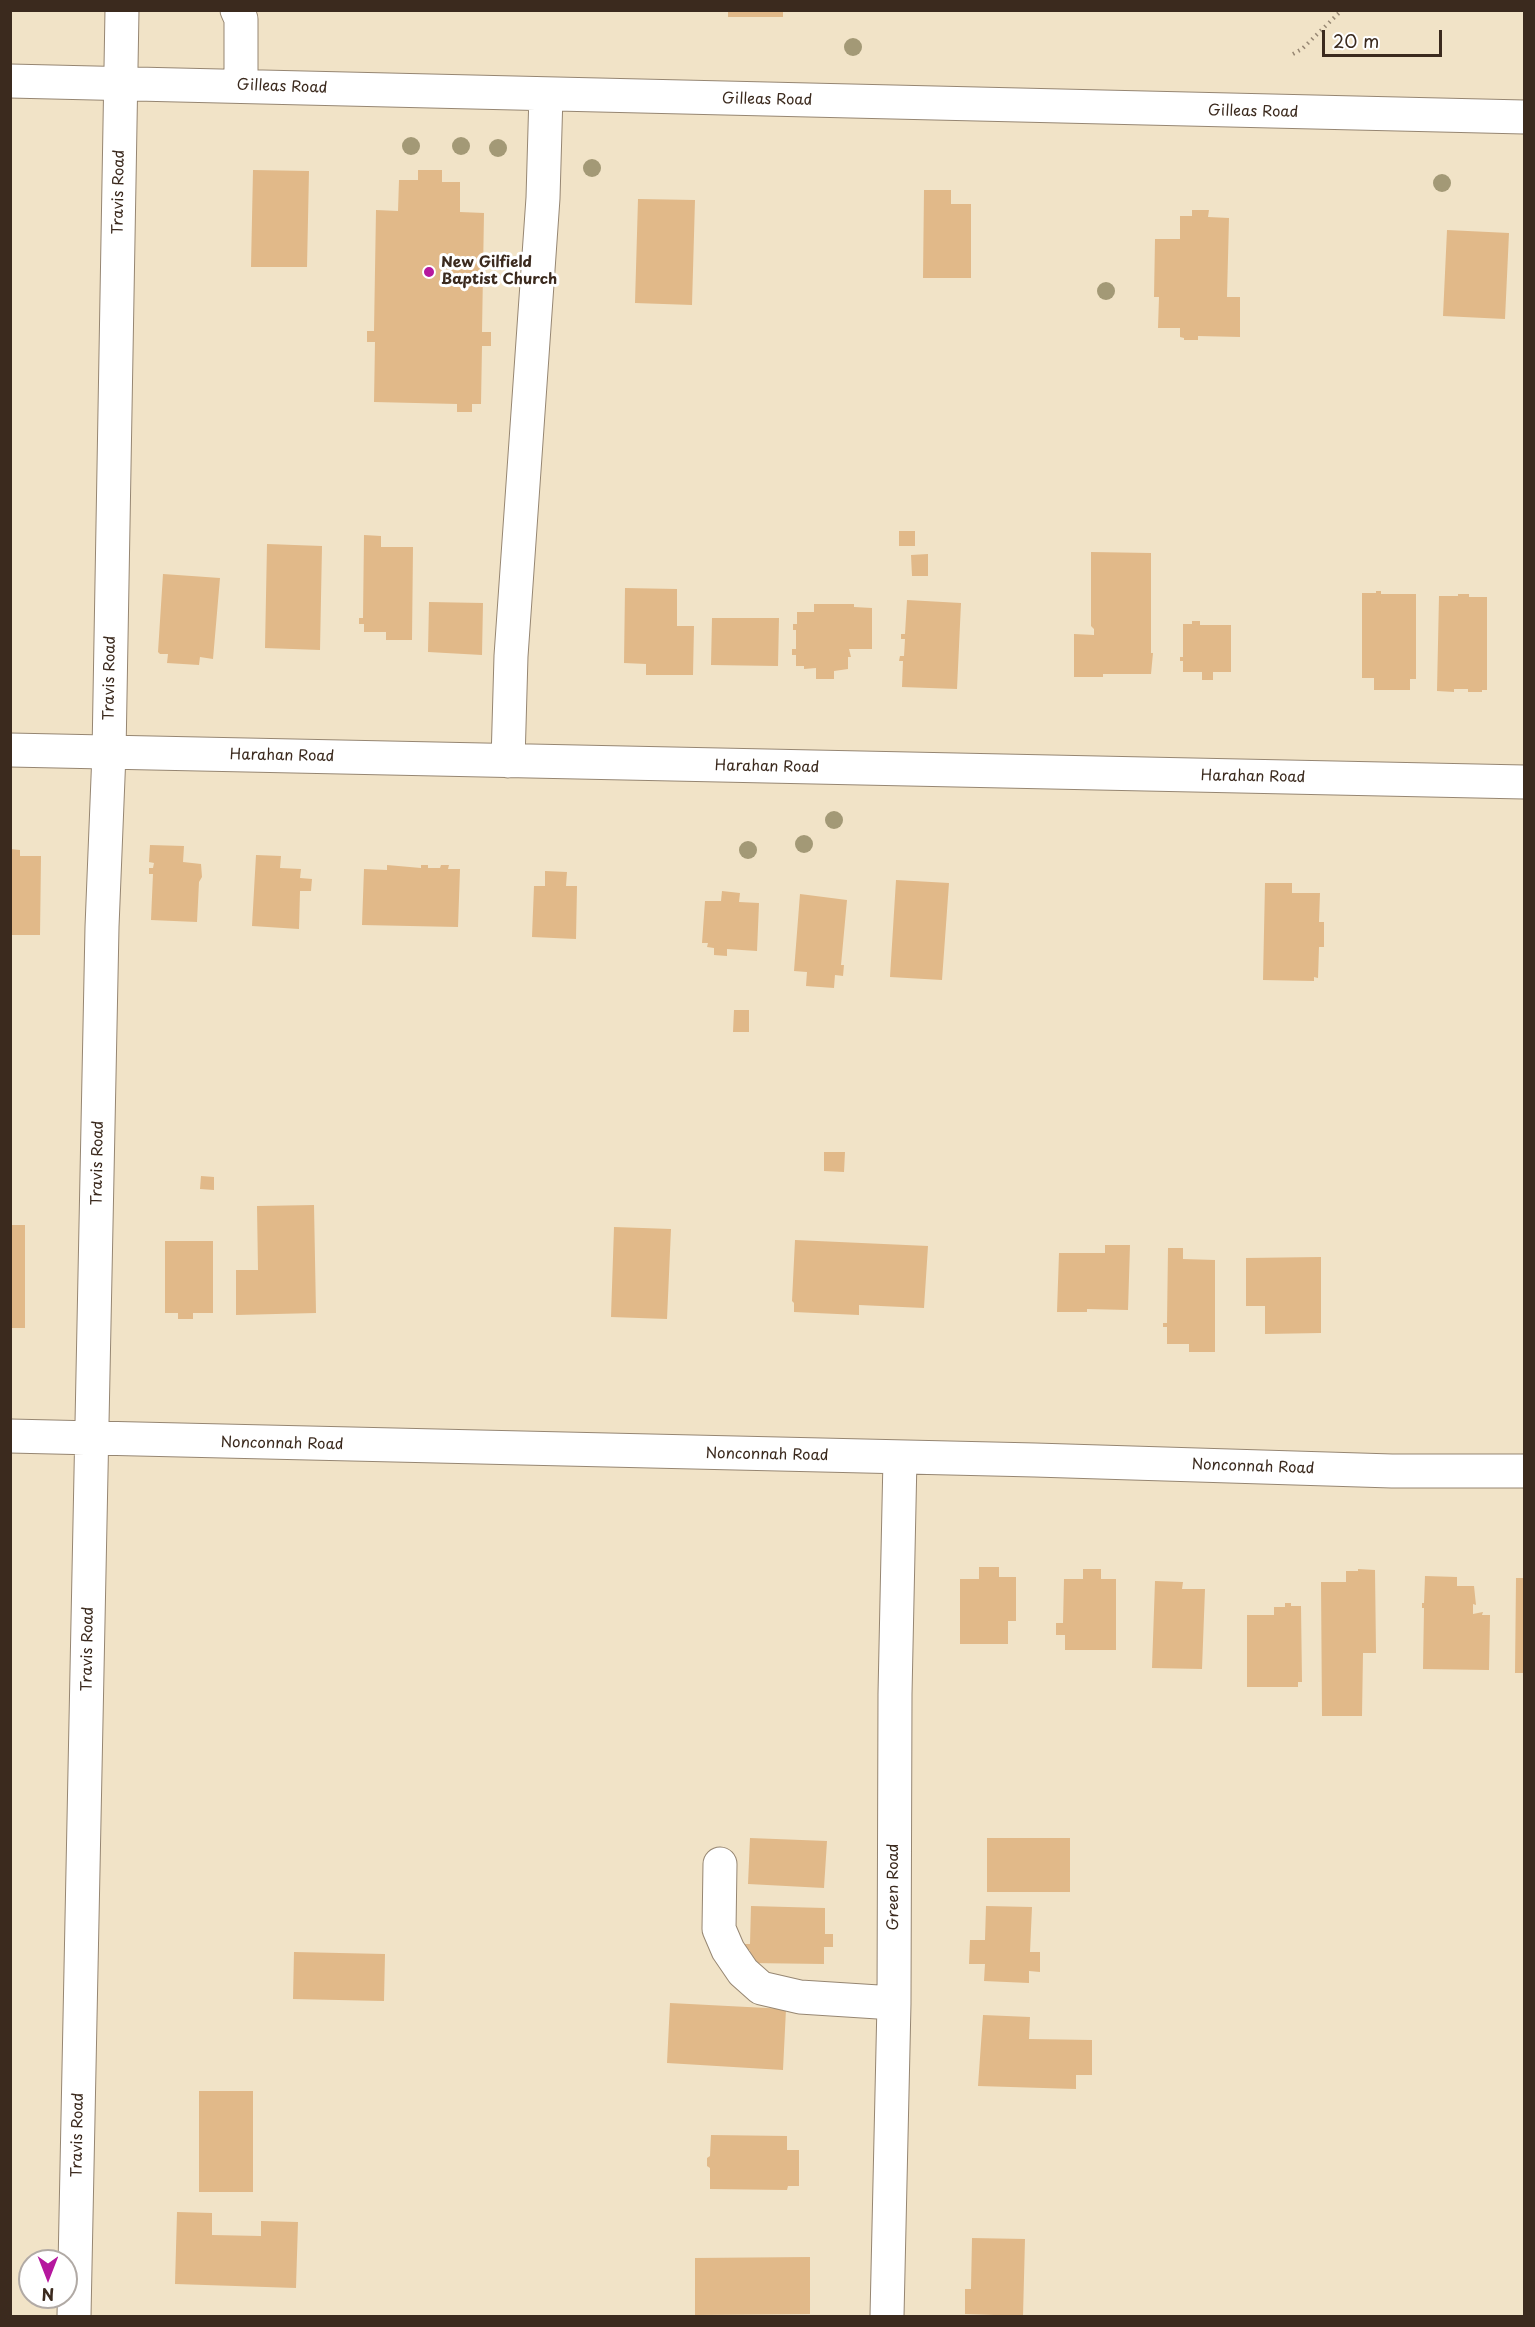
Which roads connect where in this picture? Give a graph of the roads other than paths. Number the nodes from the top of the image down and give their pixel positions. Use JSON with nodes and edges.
{"nodes":[{"id":1,"x":122,"y":10,"type":"edge"},
{"id":2,"x":237,"y":10,"type":"edge"},
{"id":3,"x":10,"y":81,"type":"edge"},
{"id":4,"x":120,"y":83,"type":"junction"},
{"id":5,"x":241,"y":86,"type":"junction"},
{"id":6,"x":546,"y":94,"type":"junction"},
{"id":7,"x":1524,"y":117,"type":"edge"},
{"id":8,"x":10,"y":750,"type":"edge"},
{"id":9,"x":109,"y":753,"type":"junction"},
{"id":10,"x":508,"y":761,"type":"junction"},
{"id":11,"x":1524,"y":782,"type":"edge"},
{"id":12,"x":10,"y":1436,"type":"edge"},
{"id":13,"x":92,"y":1438,"type":"junction"},
{"id":14,"x":900,"y":1458,"type":"junction"},
{"id":15,"x":1524,"y":1471,"type":"edge"},
{"id":16,"x":720,"y":1864,"type":"dead end"},
{"id":17,"x":894,"y":2003,"type":"junction"},
{"id":18,"x":75,"y":2316,"type":"edge"},
{"id":19,"x":887,"y":2316,"type":"edge"}],
"edges":[{"from":1,"to":4,"type":"street","name":"Travis Road"},
{"from":2,"to":5,"type":"street"},
{"from":3,"to":4,"type":"street","name":"Gilleas Road"},
{"from":4,"to":5,"type":"street","name":"Gilleas Road"},
{"from":4,"to":9,"type":"street","name":"Travis Road"},
{"from":5,"to":6,"type":"street","name":"Gilleas Road"},
{"from":6,"to":7,"type":"street","name":"Gilleas Road"},
{"from":6,"to":10,"type":"street"},
{"from":8,"to":9,"type":"street","name":"Harahan Road"},
{"from":9,"to":10,"type":"street","name":"Harahan Road"},
{"from":9,"to":13,"type":"street","name":"Travis Road"},
{"from":10,"to":11,"type":"street","name":"Harahan Road"},
{"from":12,"to":13,"type":"street","name":"Nonconnah Road"},
{"from":13,"to":14,"type":"street","name":"Nonconnah Road"},
{"from":13,"to":18,"type":"street","name":"Travis Road"},
{"from":14,"to":15,"type":"street","name":"Nonconnah Road"},
{"from":14,"to":17,"type":"street","name":"Green Road"},
{"from":16,"to":17,"type":"street"},
{"from":17,"to":19,"type":"street","name":"Green Road"}]}
